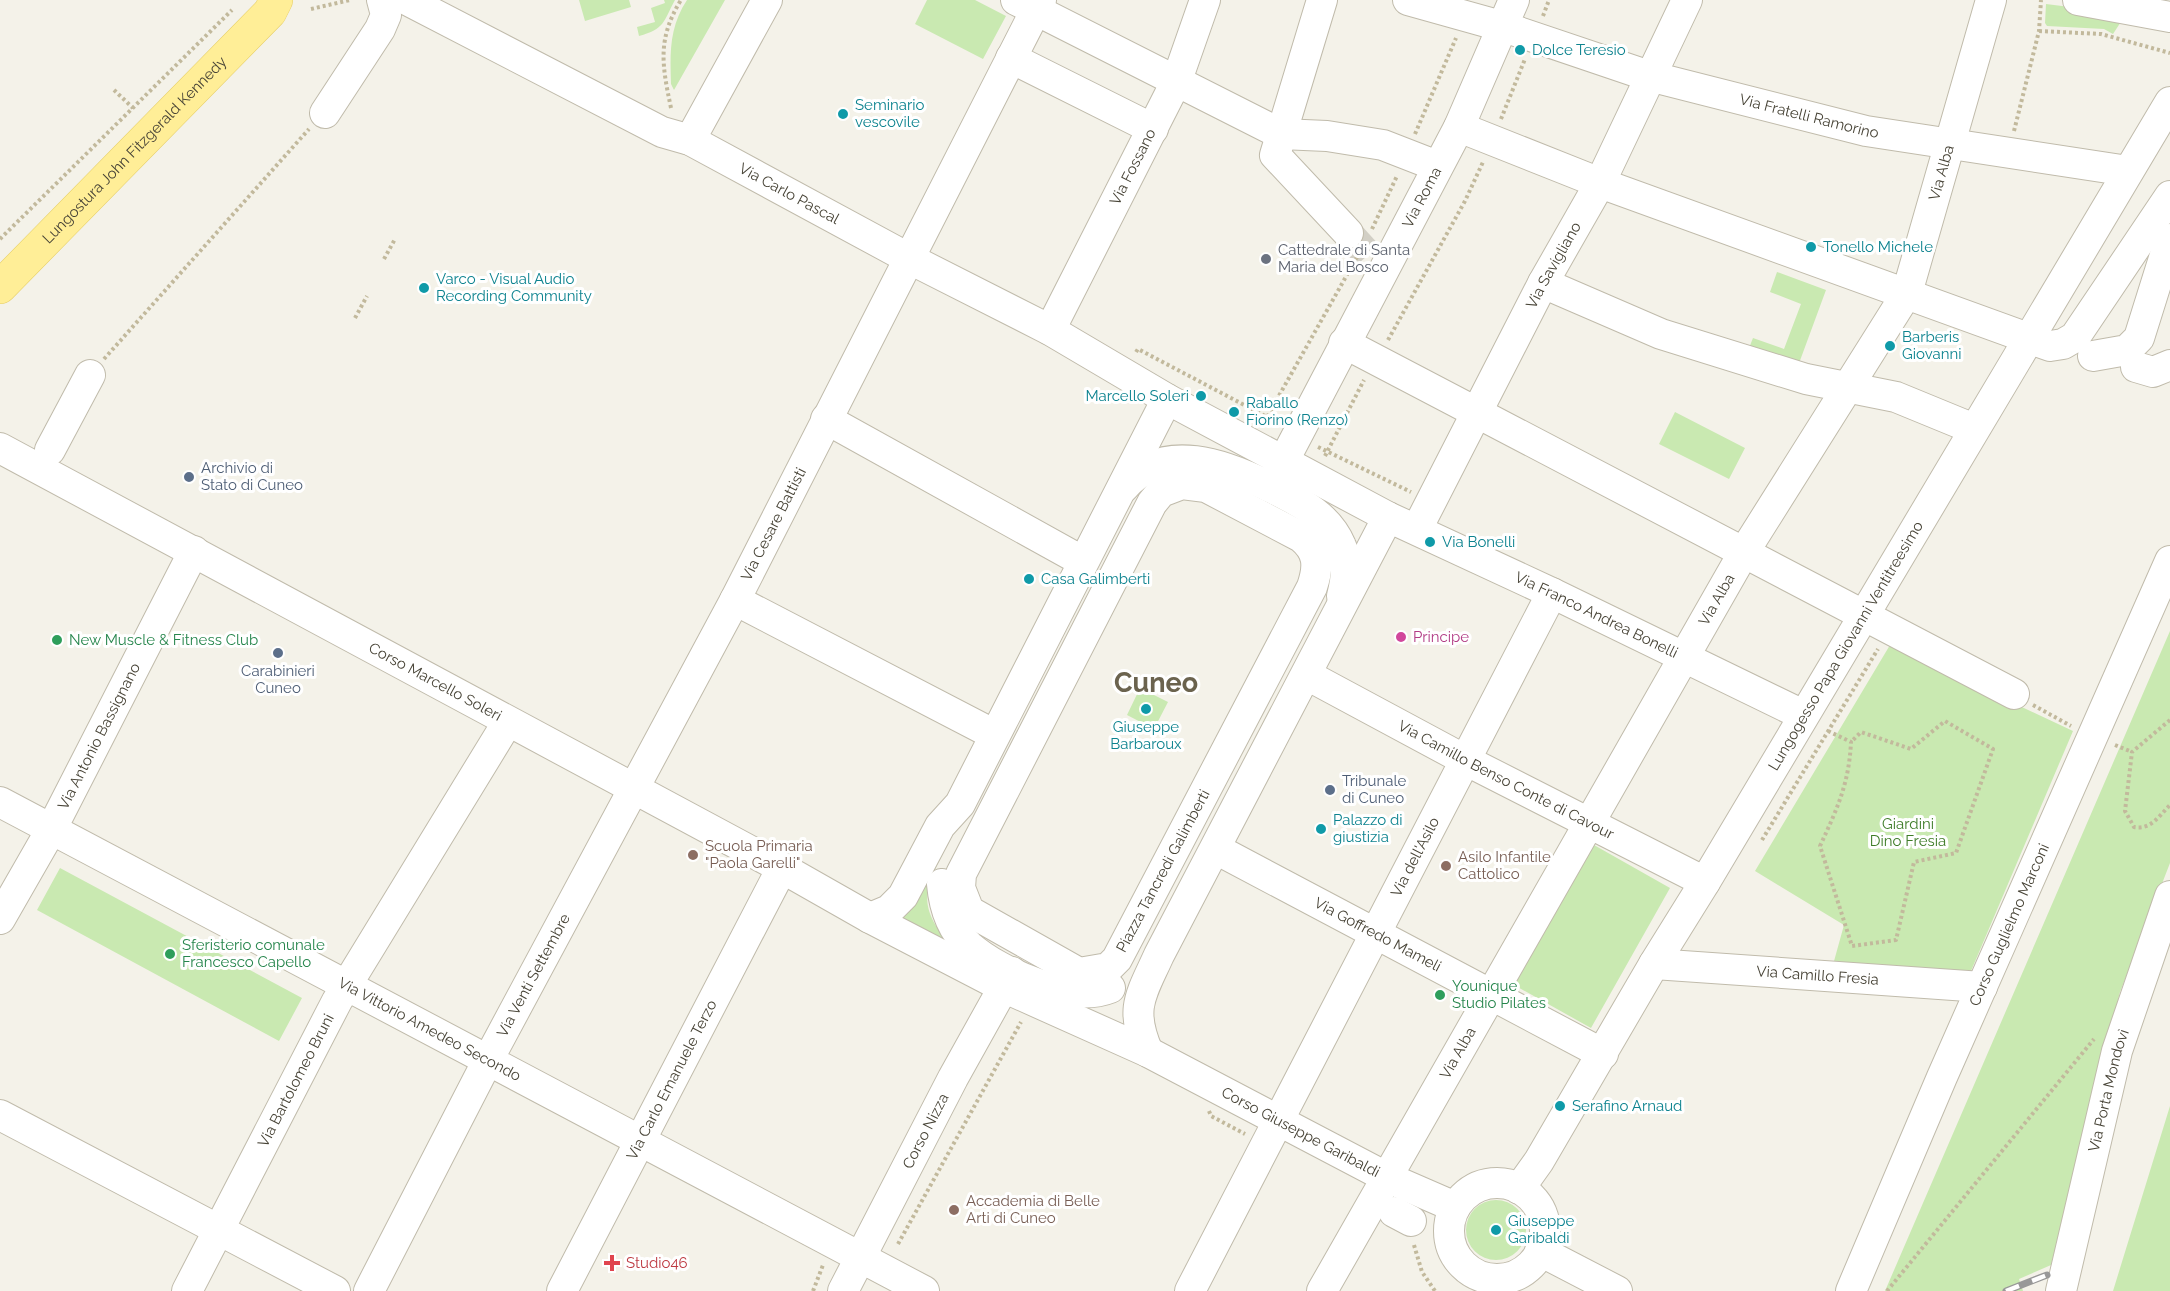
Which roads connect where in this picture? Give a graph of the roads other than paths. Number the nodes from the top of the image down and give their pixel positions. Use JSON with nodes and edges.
{"nodes":[{"id":1,"x":382,"y":0,"type":"edge"},
{"id":2,"x":407,"y":0,"type":"edge"},
{"id":3,"x":767,"y":0,"type":"edge"},
{"id":4,"x":1205,"y":0,"type":"edge"},
{"id":5,"x":1322,"y":0,"type":"edge"},
{"id":6,"x":1408,"y":0,"type":"edge"},
{"id":7,"x":1688,"y":0,"type":"edge"},
{"id":8,"x":1991,"y":0,"type":"edge"},
{"id":9,"x":2078,"y":0,"type":"edge"},
{"id":10,"x":1031,"y":3,"type":"edge"},
{"id":11,"x":287,"y":5,"type":"edge"},
{"id":12,"x":1508,"y":13,"type":"edge"},
{"id":13,"x":2170,"y":17,"type":"edge"},
{"id":14,"x":1011,"y":58,"type":"junction"},
{"id":15,"x":1649,"y":76,"type":"junction"},
{"id":16,"x":1177,"y":80,"type":"junction"},
{"id":17,"x":2170,"y":102,"type":"edge"},
{"id":18,"x":319,"y":119,"type":"road end"},
{"id":19,"x":1459,"y":127,"type":"junction"},
{"id":20,"x":1153,"y":129,"type":"junction"},
{"id":21,"x":1281,"y":134,"type":"junction"},
{"id":22,"x":690,"y":140,"type":"junction"},
{"id":23,"x":1951,"y":145,"type":"junction"},
{"id":24,"x":1437,"y":166,"type":"junction"},
{"id":25,"x":2128,"y":171,"type":"junction"},
{"id":26,"x":1600,"y":183,"type":"junction"},
{"id":27,"x":2168,"y":206,"type":"edge"},
{"id":28,"x":2170,"y":239,"type":"edge"},
{"id":29,"x":1366,"y":247,"type":"junction"},
{"id":30,"x":910,"y":259,"type":"junction"},
{"id":31,"x":1543,"y":283,"type":"junction"},
{"id":32,"x":0,"y":287,"type":"edge"},
{"id":33,"x":1907,"y":293,"type":"junction"},
{"id":34,"x":1050,"y":330,"type":"junction"},
{"id":35,"x":2029,"y":338,"type":"junction"},
{"id":36,"x":1344,"y":343,"type":"junction"},
{"id":37,"x":2093,"y":357,"type":"dead end"},
{"id":38,"x":2170,"y":365,"type":"edge"},
{"id":39,"x":2136,"y":367,"type":"dead end"},
{"id":40,"x":90,"y":375,"type":"road end"},
{"id":41,"x":1849,"y":388,"type":"junction"},
{"id":42,"x":1167,"y":399,"type":"junction"},
{"id":43,"x":1476,"y":413,"type":"junction"},
{"id":44,"x":826,"y":419,"type":"junction"},
{"id":45,"x":1974,"y":429,"type":"junction"},
{"id":46,"x":0,"y":448,"type":"edge"},
{"id":47,"x":53,"y":460,"type":"junction"},
{"id":48,"x":1277,"y":474,"type":"junction"},
{"id":49,"x":1217,"y":492,"type":"joint"},
{"id":50,"x":1114,"y":498,"type":"junction"},
{"id":51,"x":1388,"y":517,"type":"junction"},
{"id":52,"x":1417,"y":529,"type":"junction"},
{"id":53,"x":194,"y":551,"type":"junction"},
{"id":54,"x":1744,"y":552,"type":"junction"},
{"id":55,"x":1082,"y":561,"type":"junction"},
{"id":56,"x":2170,"y":561,"type":"edge"},
{"id":57,"x":1552,"y":593,"type":"junction"},
{"id":58,"x":735,"y":600,"type":"junction"},
{"id":59,"x":1338,"y":611,"type":"junction"},
{"id":60,"x":1864,"y":614,"type":"junction"},
{"id":61,"x":1685,"y":658,"type":"junction"},
{"id":62,"x":1307,"y":675,"type":"junction"},
{"id":63,"x":2014,"y":694,"type":"dead end"},
{"id":64,"x":1803,"y":715,"type":"junction"},
{"id":65,"x":507,"y":723,"type":"junction"},
{"id":66,"x":993,"y":734,"type":"junction"},
{"id":67,"x":1467,"y":761,"type":"junction"},
{"id":68,"x":634,"y":789,"type":"junction"},
{"id":69,"x":0,"y":802,"type":"edge"},
{"id":70,"x":960,"y":804,"type":"junction"},
{"id":71,"x":1591,"y":822,"type":"junction"},
{"id":72,"x":51,"y":830,"type":"junction"},
{"id":73,"x":1216,"y":849,"type":"junction"},
{"id":74,"x":782,"y":868,"type":"junction"},
{"id":75,"x":1706,"y":882,"type":"junction"},
{"id":76,"x":2170,"y":896,"type":"edge"},
{"id":77,"x":870,"y":918,"type":"junction"},
{"id":78,"x":0,"y":919,"type":"edge"},
{"id":79,"x":1376,"y":932,"type":"junction"},
{"id":80,"x":1159,"y":955,"type":"junction"},
{"id":81,"x":1654,"y":963,"type":"junction"},
{"id":82,"x":1008,"y":980,"type":"junction"},
{"id":83,"x":346,"y":986,"type":"junction"},
{"id":84,"x":1982,"y":987,"type":"junction"},
{"id":85,"x":1493,"y":994,"type":"junction"},
{"id":86,"x":1148,"y":1052,"type":"junction"},
{"id":87,"x":1604,"y":1054,"type":"junction"},
{"id":88,"x":488,"y":1060,"type":"junction"},
{"id":89,"x":0,"y":1114,"type":"edge"},
{"id":90,"x":1278,"y":1121,"type":"junction"},
{"id":91,"x":641,"y":1141,"type":"junction"},
{"id":92,"x":1386,"y":1177,"type":"junction"},
{"id":93,"x":1519,"y":1189,"type":"junction"},
{"id":94,"x":1455,"y":1207,"type":"junction"},
{"id":95,"x":218,"y":1230,"type":"junction"},
{"id":96,"x":1540,"y":1251,"type":"junction"},
{"id":97,"x":873,"y":1263,"type":"junction"},
{"id":98,"x":1497,"y":1285,"type":"edge"},
{"id":99,"x":1598,"y":1287,"type":"edge"},
{"id":100,"x":187,"y":1291,"type":"edge"},
{"id":101,"x":334,"y":1291,"type":"edge"},
{"id":102,"x":369,"y":1291,"type":"edge"},
{"id":103,"x":562,"y":1291,"type":"edge"},
{"id":104,"x":843,"y":1291,"type":"edge"},
{"id":105,"x":924,"y":1291,"type":"edge"},
{"id":106,"x":1190,"y":1291,"type":"edge"},
{"id":107,"x":1322,"y":1291,"type":"edge"},
{"id":108,"x":1851,"y":1291,"type":"edge"},
{"id":109,"x":2061,"y":1291,"type":"edge"}],
"edges":[{"from":1,"to":18,"type":"street"},
{"from":2,"to":22,"type":"street","name":"Via Carlo Pascal"},
{"from":3,"to":22,"type":"street"},
{"from":4,"to":16,"type":"street","name":"Via Fossano"},
{"from":5,"to":21,"type":"street"},
{"from":6,"to":12,"type":"street","name":"Via Fratelli Ramorino"},
{"from":7,"to":15,"type":"street","name":"Via Savigliano"},
{"from":8,"to":23,"type":"street","name":"Via Alba"},
{"from":9,"to":13,"type":"street"},
{"from":10,"to":14,"type":"street","name":"Via Cesare Battisti"},
{"from":10,"to":16,"type":"street"},
{"from":11,"to":32,"type":"main road","name":"Lungostura John Fitzgerald Kennedy"},
{"from":12,"to":15,"type":"street","name":"Via Fratelli Ramorino"},
{"from":12,"to":19,"type":"street","name":"Via Roma"},
{"from":14,"to":20,"type":"street"},
{"from":14,"to":30,"type":"street","name":"Via Cesare Battisti"},
{"from":15,"to":23,"type":"street","name":"Via Fratelli Ramorino"},
{"from":15,"to":26,"type":"street","name":"Via Savigliano"},
{"from":16,"to":20,"type":"street","name":"Via Fossano"},
{"from":16,"to":21,"type":"street"},
{"from":17,"to":25,"type":"street","name":"Lungogesso Papa Giovanni Ventitreesimo"},
{"from":19,"to":24,"type":"street","name":"Via Roma"},
{"from":19,"to":26,"type":"street"},
{"from":20,"to":34,"type":"street","name":"Via Fossano"},
{"from":21,"to":24,"type":"street"},
{"from":21,"to":29,"type":"street"},
{"from":22,"to":30,"type":"street","name":"Via Carlo Pascal"},
{"from":23,"to":25,"type":"street","name":"Via Fratelli Ramorino"},
{"from":23,"to":33,"type":"street","name":"Via Alba"},
{"from":24,"to":29,"type":"street","name":"Via Roma"},
{"from":25,"to":35,"type":"street","name":"Lungogesso Papa Giovanni Ventitreesimo"},
{"from":26,"to":31,"type":"street","name":"Via Savigliano"},
{"from":26,"to":33,"type":"street"},
{"from":27,"to":35,"type":"street"},
{"from":28,"to":37,"type":"street"},
{"from":29,"to":36,"type":"street","name":"Via Roma"},
{"from":30,"to":34,"type":"street","name":"Via Carlo Pascal"},
{"from":30,"to":44,"type":"street","name":"Via Cesare Battisti"},
{"from":31,"to":41,"type":"street"},
{"from":31,"to":43,"type":"street","name":"Via Savigliano"},
{"from":33,"to":35,"type":"street"},
{"from":33,"to":41,"type":"street","name":"Via Alba"},
{"from":34,"to":42,"type":"street","name":"Via Carlo Pascal"},
{"from":35,"to":45,"type":"street","name":"Lungogesso Papa Giovanni Ventitreesimo"},
{"from":36,"to":43,"type":"street"},
{"from":36,"to":48,"type":"street","name":"Via Roma"},
{"from":38,"to":39,"type":"street"},
{"from":40,"to":47,"type":"street"},
{"from":41,"to":45,"type":"street"},
{"from":41,"to":54,"type":"street","name":"Via Alba"},
{"from":42,"to":48,"type":"street","name":"Piazza Tancredi Galimberti"},
{"from":42,"to":50,"type":"street","name":"Piazza Tancredi Galimberti"},
{"from":43,"to":52,"type":"street","name":"Via Savigliano"},
{"from":43,"to":54,"type":"street"},
{"from":44,"to":55,"type":"street"},
{"from":44,"to":58,"type":"street","name":"Via Cesare Battisti"},
{"from":45,"to":60,"type":"street","name":"Lungogesso Papa Giovanni Ventitreesimo"},
{"from":46,"to":47,"type":"street","name":"Corso Marcello Soleri"},
{"from":47,"to":53,"type":"street","name":"Corso Marcello Soleri"},
{"from":48,"to":50,"type":"street","name":"Piazza Tancredi Galimberti"},
{"from":48,"to":51,"type":"street","name":"Piazza Tancredi Galimberti"},
{"from":48,"to":59,"type":"street","name":"Piazza Tancredi Galimberti"},
{"from":49,"to":49,"type":"street","name":"Piazza Tancredi Galimberti"},
{"from":50,"to":55,"type":"street","name":"Piazza Tancredi Galimberti"},
{"from":51,"to":52,"type":"street","name":"Via Franco Andrea Bonelli"},
{"from":51,"to":59,"type":"street","name":"Piazza Tancredi Galimberti"},
{"from":52,"to":57,"type":"street","name":"Via Franco Andrea Bonelli"},
{"from":53,"to":65,"type":"street","name":"Corso Marcello Soleri"},
{"from":53,"to":72,"type":"street","name":"Via Antonio Bassignano"},
{"from":54,"to":60,"type":"street"},
{"from":54,"to":61,"type":"street","name":"Via Alba"},
{"from":55,"to":66,"type":"street","name":"Piazza Tancredi Galimberti"},
{"from":56,"to":84,"type":"street","name":"Corso Guglielmo Marconi"},
{"from":57,"to":61,"type":"street","name":"Via Franco Andrea Bonelli"},
{"from":57,"to":67,"type":"street","name":"Via dell'Asilo"},
{"from":58,"to":66,"type":"street"},
{"from":58,"to":68,"type":"street","name":"Via Cesare Battisti"},
{"from":59,"to":62,"type":"street","name":"Piazza Tancredi Galimberti"},
{"from":60,"to":63,"type":"street"},
{"from":60,"to":64,"type":"street","name":"Lungogesso Papa Giovanni Ventitreesimo"},
{"from":61,"to":64,"type":"street","name":"Via Franco Andrea Bonelli"},
{"from":61,"to":71,"type":"street","name":"Via Alba"},
{"from":62,"to":67,"type":"street","name":"Via Camillo Benso Conte di Cavour"},
{"from":62,"to":73,"type":"street","name":"Piazza Tancredi Galimberti"},
{"from":64,"to":75,"type":"street","name":"Lungogesso Papa Giovanni Ventitreesimo"},
{"from":65,"to":68,"type":"street","name":"Corso Marcello Soleri"},
{"from":65,"to":83,"type":"street","name":"Via Bartolomeo Bruni"},
{"from":66,"to":70,"type":"street","name":"Piazza Tancredi Galimberti"},
{"from":67,"to":71,"type":"street","name":"Via Camillo Benso Conte di Cavour"},
{"from":67,"to":79,"type":"street","name":"Via dell'Asilo"},
{"from":68,"to":74,"type":"street","name":"Corso Marcello Soleri"},
{"from":68,"to":88,"type":"street","name":"Via Venti Settembre"},
{"from":69,"to":72,"type":"street","name":"Via Vittorio Amedeo Secondo"},
{"from":70,"to":77,"type":"street","name":"Piazza Tancredi Galimberti"},
{"from":70,"to":82,"type":"street","name":"Piazza Tancredi Galimberti"},
{"from":71,"to":75,"type":"street","name":"Via Camillo Benso Conte di Cavour"},
{"from":71,"to":85,"type":"street","name":"Via Alba"},
{"from":72,"to":78,"type":"street","name":"Via Antonio Bassignano"},
{"from":72,"to":83,"type":"street","name":"Via Vittorio Amedeo Secondo"},
{"from":73,"to":79,"type":"street","name":"Via Goffredo Mameli"},
{"from":73,"to":80,"type":"street","name":"Piazza Tancredi Galimberti"},
{"from":74,"to":77,"type":"street","name":"Corso Marcello Soleri"},
{"from":74,"to":91,"type":"street","name":"Via Carlo Emanuele Terzo"},
{"from":75,"to":81,"type":"street","name":"Lungogesso Papa Giovanni Ventitreesimo"},
{"from":76,"to":109,"type":"street","name":"Via Porta Mondovì"},
{"from":77,"to":82,"type":"street","name":"Piazza Tancredi Galimberti"},
{"from":79,"to":85,"type":"street","name":"Via Goffredo Mameli"},
{"from":79,"to":90,"type":"street","name":"Via dell'Asilo"},
{"from":80,"to":82,"type":"street","name":"Piazza Tancredi Galimberti"},
{"from":80,"to":86,"type":"street","name":"Piazza Tancredi Galimberti"},
{"from":81,"to":84,"type":"street","name":"Via Camillo Fresia"},
{"from":81,"to":87,"type":"street","name":"Lungogesso Papa Giovanni Ventitreesimo"},
{"from":82,"to":86,"type":"street","name":"Piazza Tancredi Galimberti"},
{"from":82,"to":97,"type":"street","name":"Corso Nizza"},
{"from":83,"to":88,"type":"street","name":"Via Vittorio Amedeo Secondo"},
{"from":83,"to":95,"type":"street","name":"Via Bartolomeo Bruni"},
{"from":84,"to":108,"type":"street","name":"Corso Guglielmo Marconi"},
{"from":85,"to":87,"type":"street","name":"Via Goffredo Mameli"},
{"from":85,"to":92,"type":"street","name":"Via Alba"},
{"from":86,"to":90,"type":"street","name":"Corso Giuseppe Garibaldi"},
{"from":87,"to":93,"type":"street","name":"Lungogesso Papa Giovanni Ventitreesimo"},
{"from":88,"to":91,"type":"street","name":"Via Vittorio Amedeo Secondo"},
{"from":88,"to":102,"type":"street","name":"Via Venti Settembre"},
{"from":89,"to":95,"type":"street"},
{"from":90,"to":92,"type":"street","name":"Corso Giuseppe Garibaldi"},
{"from":90,"to":106,"type":"street","name":"Via dell'Asilo"},
{"from":91,"to":97,"type":"street","name":"Via Vittorio Amedeo Secondo"},
{"from":91,"to":103,"type":"street","name":"Via Carlo Emanuele Terzo"},
{"from":92,"to":94,"type":"street","name":"Corso Giuseppe Garibaldi"},
{"from":92,"to":107,"type":"street","name":"Via Alba"},
{"from":93,"to":94,"type":"street"},
{"from":93,"to":96,"type":"street"},
{"from":94,"to":98,"type":"street"},
{"from":95,"to":100,"type":"street","name":"Via Bartolomeo Bruni"},
{"from":95,"to":101,"type":"street"},
{"from":96,"to":98,"type":"street"},
{"from":96,"to":99,"type":"street"},
{"from":97,"to":104,"type":"street","name":"Corso Nizza"},
{"from":97,"to":105,"type":"street","name":"Via Vittorio Amedeo Secondo"}]}
